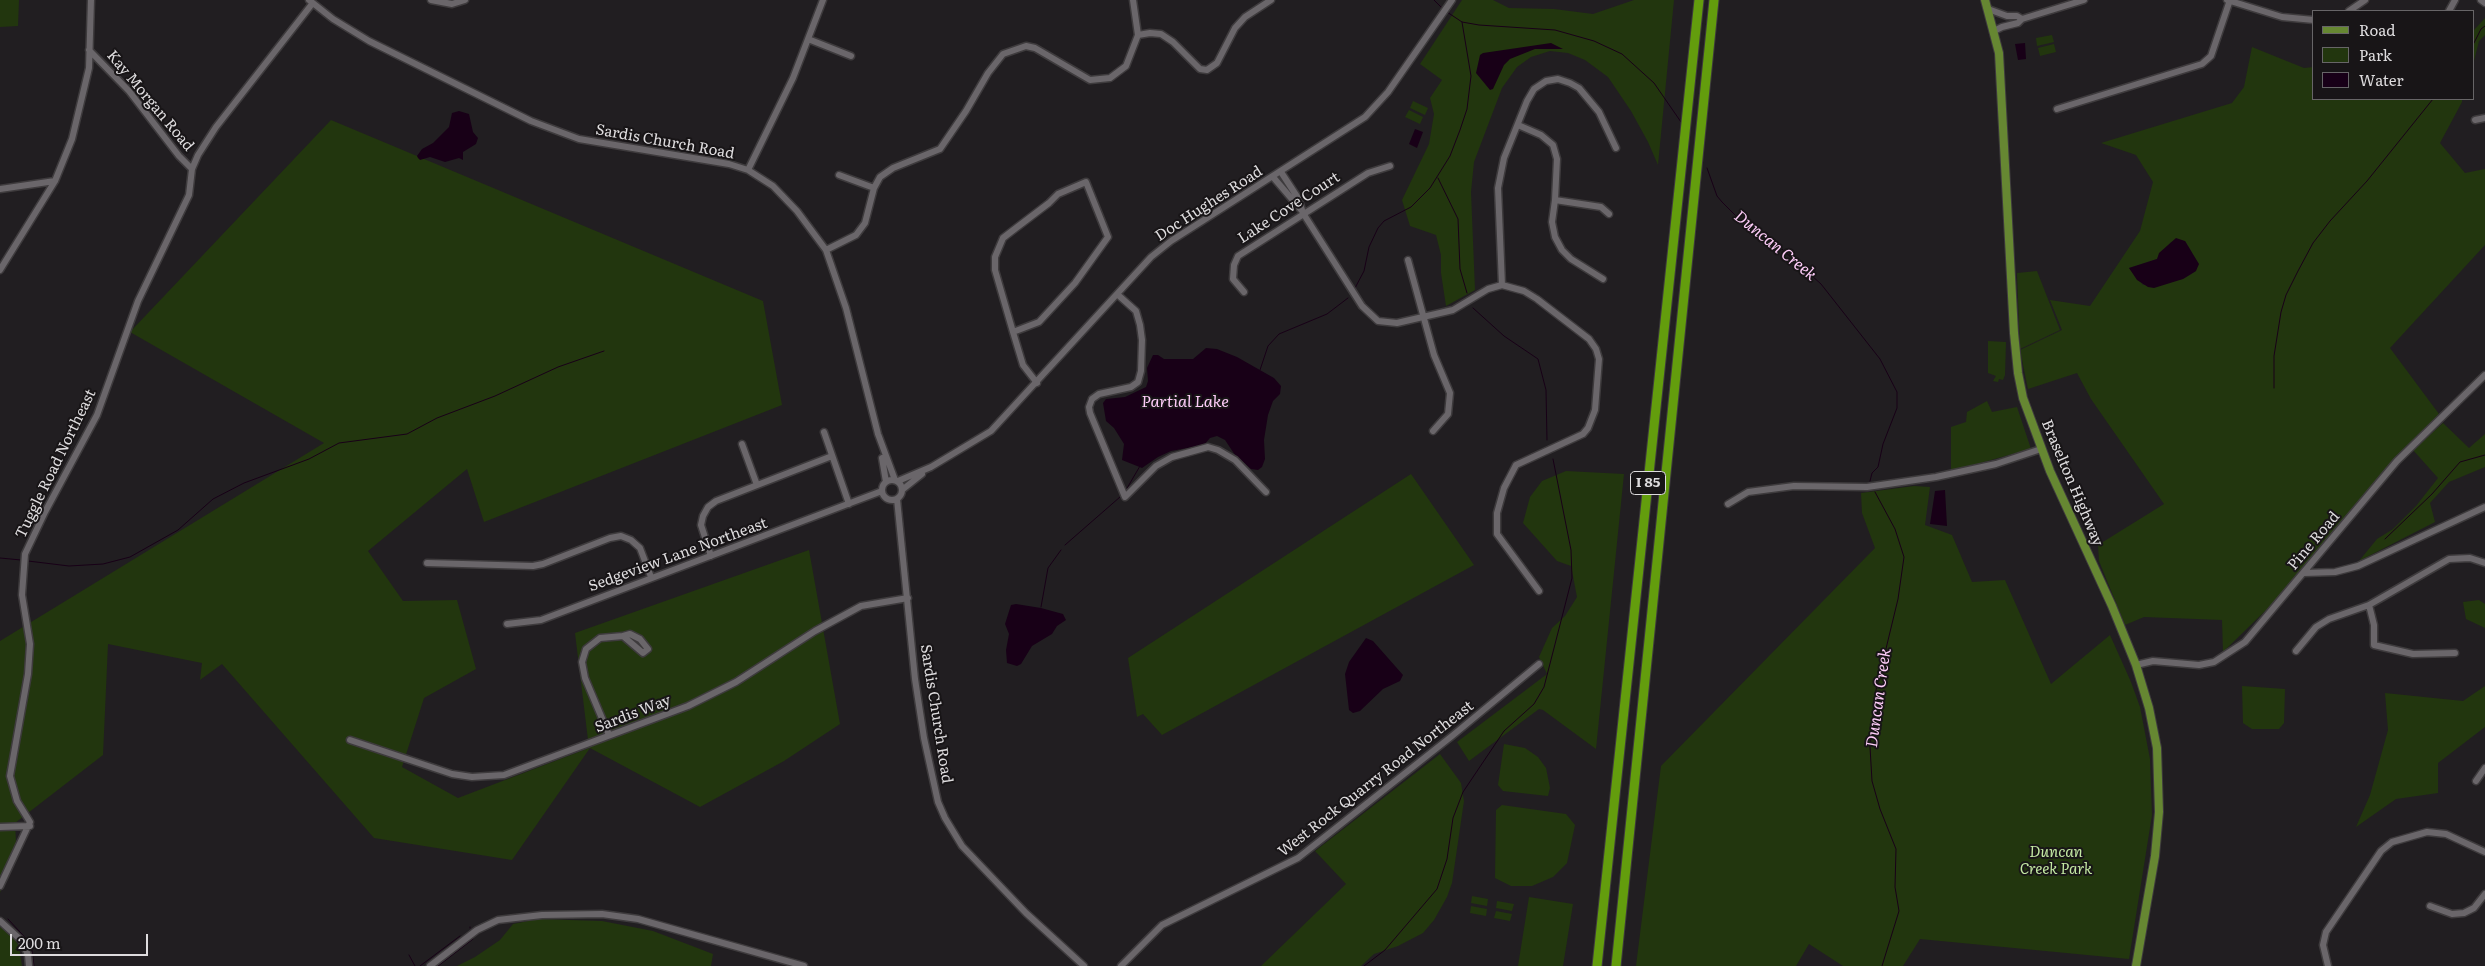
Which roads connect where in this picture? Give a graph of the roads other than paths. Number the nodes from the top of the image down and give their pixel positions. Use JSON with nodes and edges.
{"nodes":[{"id":1,"x":92,"y":0,"type":"edge"},
{"id":2,"x":431,"y":0,"type":"edge"},
{"id":3,"x":465,"y":0,"type":"edge"},
{"id":4,"x":823,"y":0,"type":"edge"},
{"id":5,"x":1133,"y":0,"type":"edge"},
{"id":6,"x":1271,"y":0,"type":"edge"},
{"id":7,"x":1452,"y":0,"type":"edge"},
{"id":8,"x":1699,"y":0,"type":"edge"},
{"id":9,"x":1714,"y":0,"type":"edge"},
{"id":10,"x":1986,"y":0,"type":"edge"},
{"id":11,"x":2084,"y":0,"type":"edge"},
{"id":12,"x":2228,"y":0,"type":"edge"},
{"id":13,"x":2365,"y":0,"type":"edge"},
{"id":14,"x":2481,"y":0,"type":"edge"},
{"id":15,"x":310,"y":2,"type":"edge"},
{"id":16,"x":2485,"y":4,"type":"edge"},
{"id":17,"x":1988,"y":9,"type":"junction"},
{"id":18,"x":2350,"y":10,"type":"edge"},
{"id":19,"x":2022,"y":18,"type":"junction"},
{"id":20,"x":2312,"y":20,"type":"edge"},
{"id":21,"x":1994,"y":31,"type":"junction"},
{"id":22,"x":1138,"y":35,"type":"junction"},
{"id":23,"x":808,"y":39,"type":"junction"},
{"id":24,"x":89,"y":50,"type":"junction"},
{"id":25,"x":851,"y":56,"type":"dead end"},
{"id":26,"x":2057,"y":109,"type":"dead end"},
{"id":27,"x":2485,"y":118,"type":"edge"},
{"id":28,"x":2475,"y":120,"type":"dead end"},
{"id":29,"x":1518,"y":125,"type":"junction"},
{"id":30,"x":1616,"y":148,"type":"dead end"},
{"id":31,"x":1390,"y":166,"type":"dead end"},
{"id":32,"x":192,"y":169,"type":"junction"},
{"id":33,"x":748,"y":170,"type":"junction"},
{"id":34,"x":1282,"y":172,"type":"junction"},
{"id":35,"x":839,"y":175,"type":"dead end"},
{"id":36,"x":1273,"y":177,"type":"junction"},
{"id":37,"x":55,"y":181,"type":"junction"},
{"id":38,"x":874,"y":188,"type":"junction"},
{"id":39,"x":0,"y":189,"type":"edge"},
{"id":40,"x":1555,"y":200,"type":"junction"},
{"id":41,"x":1303,"y":213,"type":"junction"},
{"id":42,"x":1609,"y":214,"type":"dead end"},
{"id":43,"x":826,"y":250,"type":"junction"},
{"id":44,"x":1408,"y":260,"type":"dead end"},
{"id":45,"x":0,"y":270,"type":"edge"},
{"id":46,"x":1603,"y":280,"type":"dead end"},
{"id":47,"x":1502,"y":285,"type":"junction"},
{"id":48,"x":1244,"y":292,"type":"dead end"},
{"id":49,"x":1117,"y":294,"type":"junction"},
{"id":50,"x":1424,"y":316,"type":"junction"},
{"id":51,"x":1013,"y":332,"type":"junction"},
{"id":52,"x":2485,"y":375,"type":"edge"},
{"id":53,"x":1037,"y":382,"type":"junction"},
{"id":54,"x":1433,"y":430,"type":"dead end"},
{"id":55,"x":824,"y":432,"type":"dead end"},
{"id":56,"x":878,"y":434,"type":"junction"},
{"id":57,"x":742,"y":444,"type":"dead end"},
{"id":58,"x":2041,"y":449,"type":"junction"},
{"id":59,"x":832,"y":456,"type":"junction"},
{"id":60,"x":931,"y":467,"type":"junction"},
{"id":61,"x":896,"y":481,"type":"junction"},
{"id":62,"x":886,"y":482,"type":"junction"},
{"id":63,"x":757,"y":485,"type":"junction"},
{"id":64,"x":902,"y":490,"type":"junction"},
{"id":65,"x":1266,"y":492,"type":"dead end"},
{"id":66,"x":889,"y":497,"type":"junction"},
{"id":67,"x":849,"y":504,"type":"junction"},
{"id":68,"x":1728,"y":504,"type":"dead end"},
{"id":69,"x":2485,"y":507,"type":"edge"},
{"id":70,"x":711,"y":556,"type":"junction"},
{"id":71,"x":427,"y":563,"type":"dead end"},
{"id":72,"x":2485,"y":563,"type":"edge"},
{"id":73,"x":2304,"y":573,"type":"junction"},
{"id":74,"x":651,"y":577,"type":"junction"},
{"id":75,"x":1539,"y":591,"type":"dead end"},
{"id":76,"x":908,"y":598,"type":"junction"},
{"id":77,"x":2369,"y":606,"type":"junction"},
{"id":78,"x":507,"y":624,"type":"dead end"},
{"id":79,"x":623,"y":636,"type":"dead end"},
{"id":80,"x":2296,"y":651,"type":"dead end"},
{"id":81,"x":2455,"y":653,"type":"dead end"},
{"id":82,"x":1539,"y":664,"type":"dead end"},
{"id":83,"x":2136,"y":665,"type":"junction"},
{"id":84,"x":608,"y":735,"type":"junction"},
{"id":85,"x":350,"y":740,"type":"dead end"},
{"id":86,"x":2485,"y":768,"type":"edge"},
{"id":87,"x":2476,"y":781,"type":"dead end"},
{"id":88,"x":30,"y":826,"type":"junction"},
{"id":89,"x":0,"y":827,"type":"edge"},
{"id":90,"x":2485,"y":852,"type":"edge"},
{"id":91,"x":0,"y":886,"type":"edge"},
{"id":92,"x":2485,"y":894,"type":"edge"},
{"id":93,"x":2430,"y":906,"type":"dead end"},
{"id":94,"x":0,"y":920,"type":"edge"},
{"id":95,"x":29,"y":966,"type":"edge"},
{"id":96,"x":430,"y":966,"type":"edge"},
{"id":97,"x":804,"y":966,"type":"edge"},
{"id":98,"x":1084,"y":966,"type":"edge"},
{"id":99,"x":1121,"y":966,"type":"edge"},
{"id":100,"x":1597,"y":966,"type":"edge"},
{"id":101,"x":1616,"y":966,"type":"edge"},
{"id":102,"x":2136,"y":966,"type":"edge"},
{"id":103,"x":2328,"y":966,"type":"edge"}],
"edges":[{"from":1,"to":24,"type":"street"},
{"from":2,"to":3,"type":"street"},
{"from":4,"to":23,"type":"street"},
{"from":5,"to":22,"type":"street"},
{"from":6,"to":22,"type":"street"},
{"from":7,"to":34,"type":"street","name":"Doc Hughes Road"},
{"from":8,"to":100,"type":"highway","number":"I 85"},
{"from":9,"to":101,"type":"highway","number":"I 85"},
{"from":10,"to":17,"type":"main road","name":"Braselton Highway"},
{"from":11,"to":19,"type":"street"},
{"from":12,"to":20,"type":"street"},
{"from":12,"to":26,"type":"street"},
{"from":13,"to":18,"type":"street"},
{"from":14,"to":16,"type":"street"},
{"from":15,"to":32,"type":"street","name":"Tuggle Road Northeast"},
{"from":15,"to":33,"type":"street","name":"Sardis Church Road"},
{"from":17,"to":19,"type":"street"},
{"from":17,"to":21,"type":"main road","name":"Braselton Highway"},
{"from":19,"to":21,"type":"street"},
{"from":21,"to":58,"type":"main road","name":"Braselton Highway"},
{"from":22,"to":38,"type":"street"},
{"from":23,"to":25,"type":"street"},
{"from":23,"to":33,"type":"street"},
{"from":24,"to":32,"type":"street","name":"Kay Morgan Road"},
{"from":24,"to":37,"type":"street"},
{"from":27,"to":28,"type":"street"},
{"from":29,"to":30,"type":"street"},
{"from":29,"to":40,"type":"street"},
{"from":29,"to":47,"type":"street"},
{"from":31,"to":41,"type":"street","name":"Lake Cove Court"},
{"from":32,"to":88,"type":"street","name":"Tuggle Road Northeast"},
{"from":33,"to":43,"type":"street","name":"Sardis Church Road"},
{"from":34,"to":36,"type":"street","name":"Doc Hughes Road"},
{"from":34,"to":41,"type":"street"},
{"from":35,"to":38,"type":"street"},
{"from":36,"to":41,"type":"street"},
{"from":36,"to":49,"type":"street","name":"Doc Hughes Road"},
{"from":37,"to":39,"type":"street"},
{"from":37,"to":45,"type":"street"},
{"from":38,"to":43,"type":"street"},
{"from":40,"to":42,"type":"street"},
{"from":40,"to":46,"type":"street"},
{"from":41,"to":48,"type":"street","name":"Lake Cove Court"},
{"from":41,"to":50,"type":"street"},
{"from":43,"to":56,"type":"street","name":"Sardis Church Road"},
{"from":44,"to":50,"type":"street"},
{"from":47,"to":50,"type":"street"},
{"from":47,"to":75,"type":"street"},
{"from":49,"to":53,"type":"street","name":"Doc Hughes Road"},
{"from":49,"to":65,"type":"street"},
{"from":50,"to":54,"type":"street"},
{"from":51,"to":51,"type":"street"},
{"from":51,"to":53,"type":"street"},
{"from":52,"to":73,"type":"street","name":"Pine Road"},
{"from":53,"to":60,"type":"street","name":"Doc Hughes Road"},
{"from":55,"to":59,"type":"street"},
{"from":56,"to":61,"type":"street","name":"Sardis Church Road"},
{"from":56,"to":62,"type":"street","name":"Sardis Church Road"},
{"from":57,"to":63,"type":"street"},
{"from":58,"to":68,"type":"street"},
{"from":58,"to":83,"type":"main road","name":"Braselton Highway"},
{"from":59,"to":63,"type":"street"},
{"from":59,"to":67,"type":"street"},
{"from":60,"to":61,"type":"street","name":"Doc Hughes Road"},
{"from":60,"to":64,"type":"street","name":"Doc Hughes Road"},
{"from":61,"to":62,"type":"street","name":"Doc Hughes Road"},
{"from":61,"to":64,"type":"street","name":"Sardis Church Road"},
{"from":62,"to":66,"type":"street"},
{"from":63,"to":70,"type":"street"},
{"from":64,"to":66,"type":"street"},
{"from":66,"to":67,"type":"street","name":"Sedgeview Lane Northeast"},
{"from":66,"to":76,"type":"street","name":"Sardis Church Road"},
{"from":67,"to":70,"type":"street","name":"Sedgeview Lane Northeast"},
{"from":69,"to":73,"type":"street"},
{"from":70,"to":74,"type":"street","name":"Sedgeview Lane Northeast"},
{"from":71,"to":74,"type":"street"},
{"from":72,"to":77,"type":"street"},
{"from":73,"to":83,"type":"street","name":"Pine Road"},
{"from":74,"to":78,"type":"street","name":"Sedgeview Lane Northeast"},
{"from":76,"to":84,"type":"street","name":"Sardis Way"},
{"from":76,"to":98,"type":"street","name":"Sardis Church Road"},
{"from":77,"to":80,"type":"street"},
{"from":77,"to":81,"type":"street"},
{"from":79,"to":84,"type":"street"},
{"from":82,"to":99,"type":"street","name":"West Rock Quarry Road Northeast"},
{"from":83,"to":102,"type":"main road","name":"Braselton Highway"},
{"from":84,"to":85,"type":"street","name":"Sardis Way"},
{"from":86,"to":87,"type":"street"},
{"from":88,"to":89,"type":"street"},
{"from":88,"to":91,"type":"street"},
{"from":90,"to":103,"type":"street"},
{"from":92,"to":93,"type":"street"},
{"from":94,"to":95,"type":"street"},
{"from":96,"to":97,"type":"street"}]}
